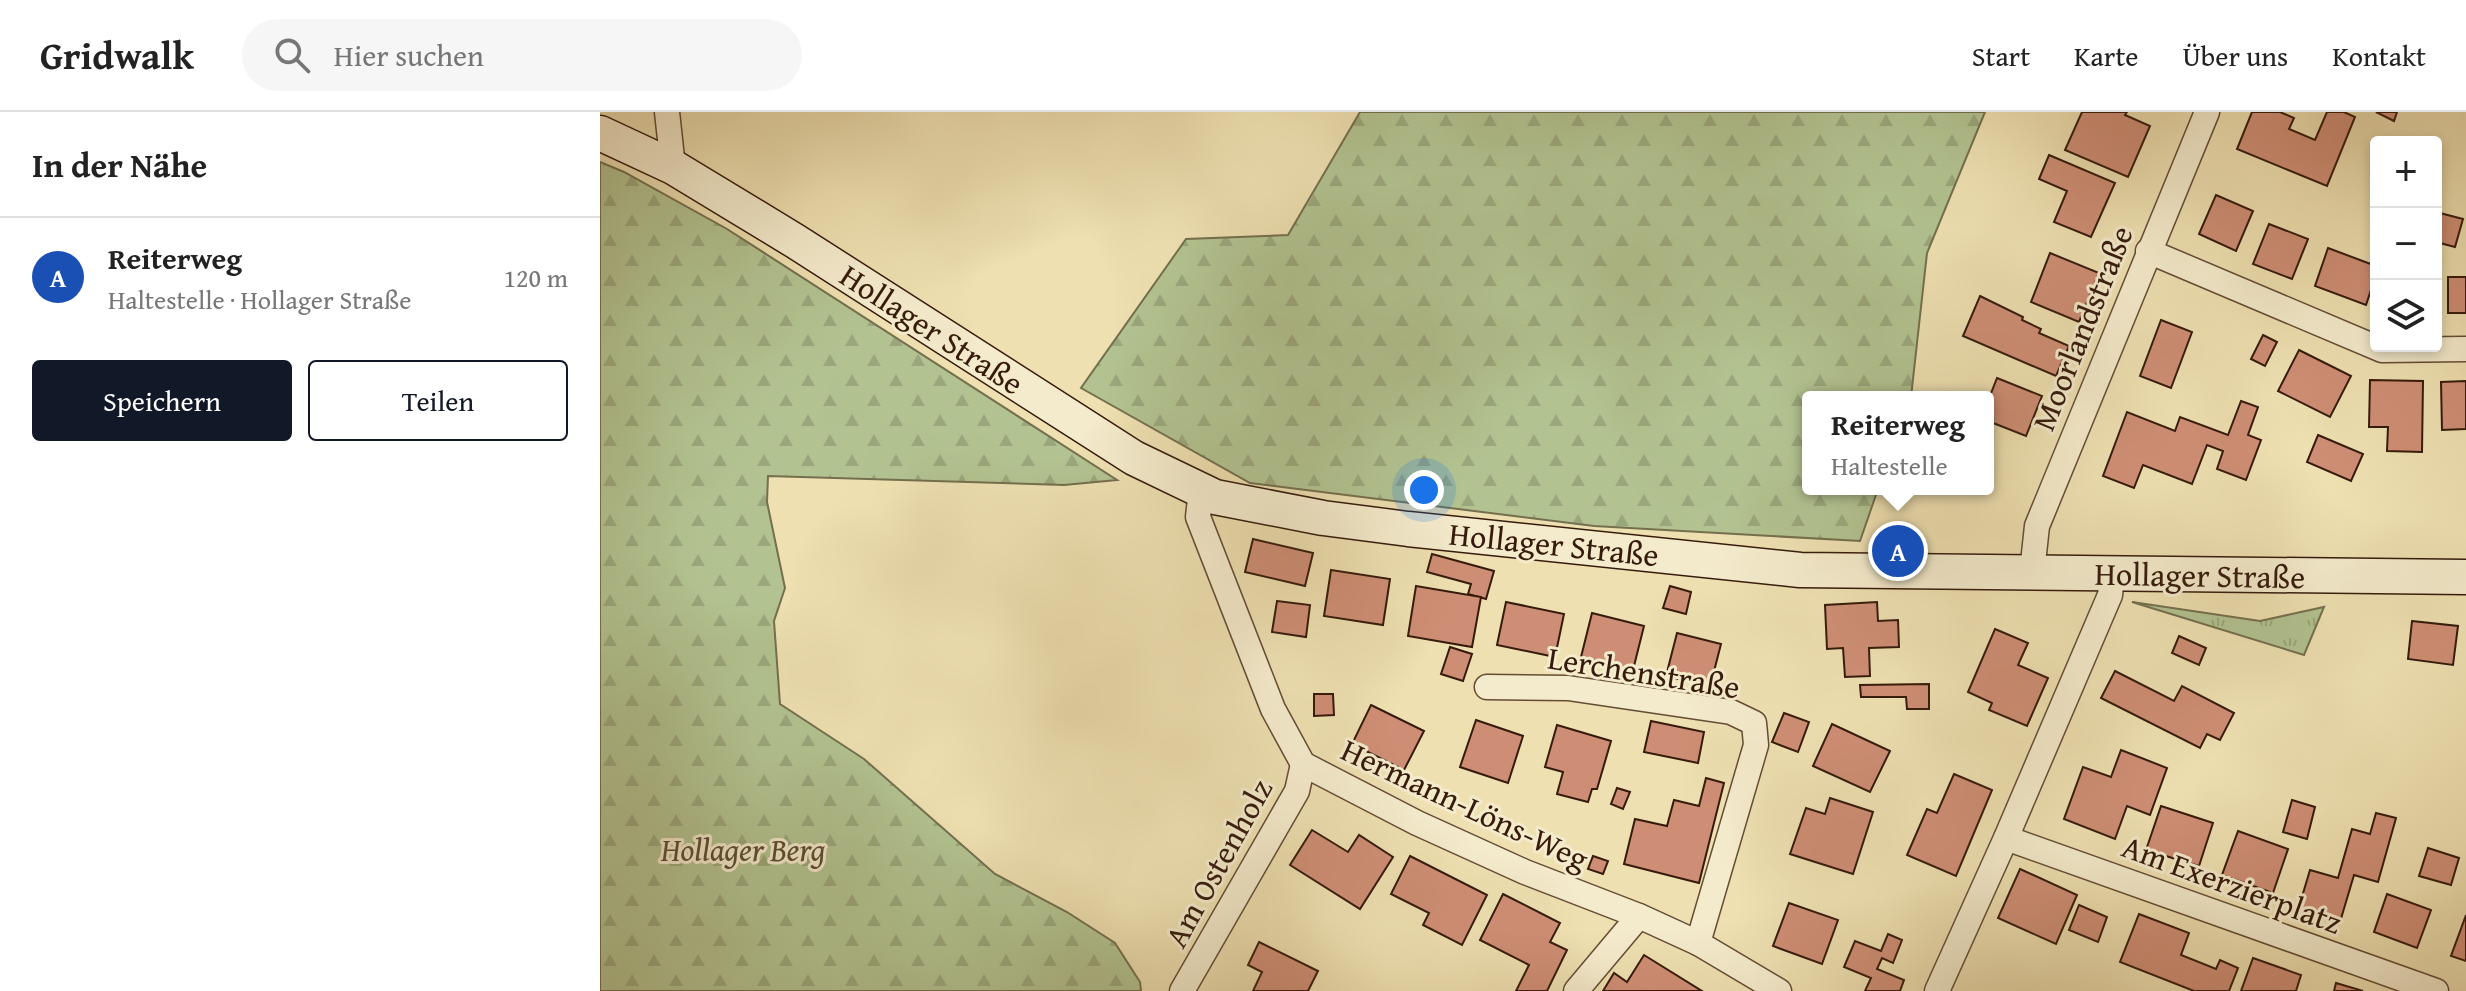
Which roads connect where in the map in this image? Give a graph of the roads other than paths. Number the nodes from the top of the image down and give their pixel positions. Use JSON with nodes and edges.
{"nodes":[{"id":1,"x":667,"y":112,"type":"edge"},
{"id":2,"x":2207,"y":112,"type":"edge"},
{"id":3,"x":600,"y":133,"type":"edge"},
{"id":4,"x":673,"y":167,"type":"junction"},
{"id":5,"x":2148,"y":251,"type":"junction"},
{"id":6,"x":2466,"y":349,"type":"edge"},
{"id":7,"x":1201,"y":490,"type":"junction"},
{"id":8,"x":2032,"y":572,"type":"junction"},
{"id":9,"x":2112,"y":575,"type":"junction"},
{"id":10,"x":2466,"y":577,"type":"edge"},
{"id":11,"x":1487,"y":687,"type":"dead end"},
{"id":12,"x":1303,"y":764,"type":"junction"},
{"id":13,"x":2006,"y":838,"type":"junction"},
{"id":14,"x":1639,"y":916,"type":"junction"},
{"id":15,"x":1698,"y":943,"type":"junction"},
{"id":16,"x":1182,"y":991,"type":"edge"},
{"id":17,"x":1576,"y":991,"type":"edge"},
{"id":18,"x":1779,"y":991,"type":"edge"},
{"id":19,"x":1937,"y":991,"type":"edge"},
{"id":20,"x":2436,"y":991,"type":"edge"}],
"edges":[{"from":1,"to":4,"type":"street"},
{"from":2,"to":5,"type":"street","name":"Moorlandstraße"},
{"from":3,"to":4,"type":"main road","name":"Hollager Straße"},
{"from":4,"to":7,"type":"main road","name":"Hollager Straße"},
{"from":5,"to":6,"type":"street"},
{"from":5,"to":8,"type":"street","name":"Moorlandstraße"},
{"from":7,"to":8,"type":"main road","name":"Hollager Straße"},
{"from":7,"to":12,"type":"street","name":"Hermann-Löns-Weg"},
{"from":8,"to":9,"type":"main road","name":"Hollager Straße"},
{"from":9,"to":10,"type":"main road","name":"Hollager Straße"},
{"from":9,"to":13,"type":"street"},
{"from":11,"to":15,"type":"street","name":"Lerchenstraße"},
{"from":12,"to":14,"type":"street","name":"Hermann-Löns-Weg"},
{"from":12,"to":16,"type":"street","name":"Am Ostenholz"},
{"from":13,"to":19,"type":"street"},
{"from":13,"to":20,"type":"street","name":"Am Exerzierplatz"},
{"from":14,"to":15,"type":"street","name":"Hermann-Löns-Weg"},
{"from":14,"to":17,"type":"street"},
{"from":15,"to":18,"type":"street","name":"Hermann-Löns-Weg"}]}
